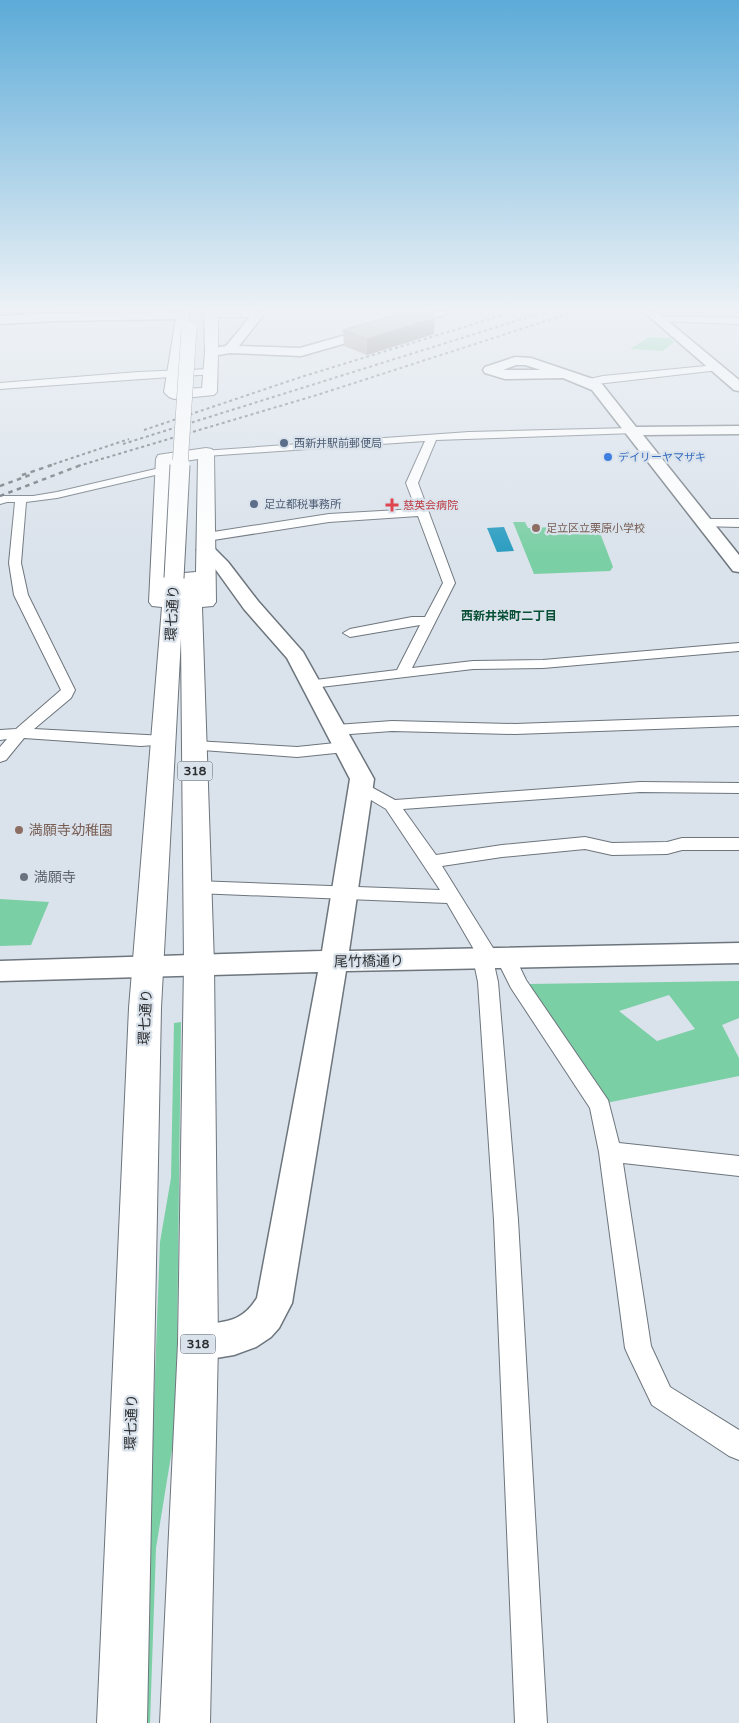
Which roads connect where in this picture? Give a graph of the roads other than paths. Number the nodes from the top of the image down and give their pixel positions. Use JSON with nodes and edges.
{"nodes":[{"id":1,"x":172,"y":392,"type":"edge"},
{"id":2,"x":188,"y":392,"type":"edge"},
{"id":3,"x":205,"y":392,"type":"edge"},
{"id":4,"x":602,"y":392,"type":"edge"},
{"id":5,"x":739,"y":430,"type":"edge"},
{"id":6,"x":631,"y":431,"type":"junction"},
{"id":7,"x":432,"y":438,"type":"junction"},
{"id":8,"x":206,"y":453,"type":"junction"},
{"id":9,"x":164,"y":470,"type":"junction"},
{"id":10,"x":21,"y":499,"type":"junction"},
{"id":11,"x":0,"y":500,"type":"edge"},
{"id":12,"x":421,"y":512,"type":"junction"},
{"id":13,"x":704,"y":523,"type":"junction"},
{"id":14,"x":739,"y":523,"type":"edge"},
{"id":15,"x":206,"y":544,"type":"junction"},
{"id":16,"x":739,"y":567,"type":"edge"},
{"id":17,"x":183,"y":578,"type":"junction"},
{"id":18,"x":430,"y":622,"type":"junction"},
{"id":19,"x":350,"y":633,"type":"dead end"},
{"id":20,"x":739,"y":647,"type":"edge"},
{"id":21,"x":402,"y":672,"type":"junction"},
{"id":22,"x":312,"y":684,"type":"junction"},
{"id":23,"x":194,"y":709,"type":"junction"},
{"id":24,"x":739,"y":722,"type":"edge"},
{"id":25,"x":165,"y":730,"type":"junction"},
{"id":26,"x":20,"y":734,"type":"junction"},
{"id":27,"x":0,"y":735,"type":"edge"},
{"id":28,"x":340,"y":738,"type":"junction"},
{"id":29,"x":194,"y":746,"type":"junction"},
{"id":30,"x":0,"y":757,"type":"edge"},
{"id":31,"x":362,"y":787,"type":"junction"},
{"id":32,"x":739,"y":788,"type":"edge"},
{"id":33,"x":392,"y":805,"type":"junction"},
{"id":34,"x":739,"y":844,"type":"edge"},
{"id":35,"x":432,"y":862,"type":"junction"},
{"id":36,"x":196,"y":887,"type":"junction"},
{"id":37,"x":345,"y":894,"type":"junction"},
{"id":38,"x":453,"y":897,"type":"junction"},
{"id":39,"x":739,"y":953,"type":"edge"},
{"id":40,"x":493,"y":958,"type":"junction"},
{"id":41,"x":334,"y":962,"type":"junction"},
{"id":42,"x":199,"y":964,"type":"junction"},
{"id":43,"x":147,"y":966,"type":"junction"},
{"id":44,"x":0,"y":971,"type":"edge"},
{"id":45,"x":610,"y":1152,"type":"junction"},
{"id":46,"x":739,"y":1166,"type":"edge"},
{"id":47,"x":198,"y":1343,"type":"junction"},
{"id":48,"x":739,"y":1446,"type":"edge"},
{"id":49,"x":122,"y":1723,"type":"edge"},
{"id":50,"x":185,"y":1723,"type":"edge"},
{"id":51,"x":531,"y":1723,"type":"edge"}],
"edges":[{"from":1,"to":3,"type":"main road"},
{"from":2,"to":17,"type":"main road","name":"環七通り","number":"318","bridge":true},
{"from":4,"to":6,"type":"street"},
{"from":5,"to":6,"type":"street"},
{"from":6,"to":7,"type":"street"},
{"from":6,"to":13,"type":"street"},
{"from":7,"to":8,"type":"street"},
{"from":7,"to":12,"type":"street"},
{"from":8,"to":9,"type":"main road"},
{"from":8,"to":15,"type":"main road"},
{"from":9,"to":10,"type":"street"},
{"from":9,"to":25,"type":"main road"},
{"from":10,"to":11,"type":"street"},
{"from":10,"to":26,"type":"street"},
{"from":12,"to":15,"type":"street"},
{"from":12,"to":18,"type":"street"},
{"from":13,"to":14,"type":"street"},
{"from":13,"to":16,"type":"street"},
{"from":15,"to":22,"type":"street"},
{"from":15,"to":23,"type":"main road"},
{"from":17,"to":23,"type":"main road","name":"環七通り","number":"318"},
{"from":17,"to":25,"type":"main road","name":"環七通り","number":"318"},
{"from":18,"to":19,"type":"street"},
{"from":18,"to":21,"type":"street"},
{"from":20,"to":21,"type":"street"},
{"from":21,"to":22,"type":"street"},
{"from":22,"to":28,"type":"street"},
{"from":23,"to":29,"type":"main road","name":"環七通り","number":"318"},
{"from":24,"to":28,"type":"street"},
{"from":25,"to":26,"type":"street"},
{"from":25,"to":43,"type":"main road","name":"環七通り","number":"318"},
{"from":26,"to":27,"type":"street"},
{"from":26,"to":30,"type":"street"},
{"from":28,"to":29,"type":"street"},
{"from":28,"to":31,"type":"street"},
{"from":29,"to":36,"type":"main road","name":"環七通り","number":"318"},
{"from":31,"to":33,"type":"street"},
{"from":31,"to":37,"type":"street"},
{"from":32,"to":33,"type":"street"},
{"from":33,"to":35,"type":"street"},
{"from":34,"to":35,"type":"street"},
{"from":35,"to":38,"type":"street"},
{"from":36,"to":37,"type":"street"},
{"from":36,"to":42,"type":"main road","name":"環七通り","number":"318"},
{"from":37,"to":38,"type":"street"},
{"from":37,"to":41,"type":"street"},
{"from":38,"to":40,"type":"street"},
{"from":39,"to":40,"type":"street","name":"尾竹橋通り"},
{"from":40,"to":41,"type":"street","name":"尾竹橋通り"},
{"from":40,"to":45,"type":"street"},
{"from":40,"to":51,"type":"street"},
{"from":41,"to":42,"type":"street","name":"尾竹橋通り"},
{"from":41,"to":47,"type":"street"},
{"from":42,"to":43,"type":"street","name":"尾竹橋通り"},
{"from":42,"to":47,"type":"main road","name":"環七通り","number":"318"},
{"from":43,"to":44,"type":"street","name":"尾竹橋通り"},
{"from":43,"to":49,"type":"main road","name":"環七通り","number":"318"},
{"from":45,"to":46,"type":"street"},
{"from":45,"to":48,"type":"street"},
{"from":47,"to":50,"type":"main road","name":"環七通り","number":"318"}]}
